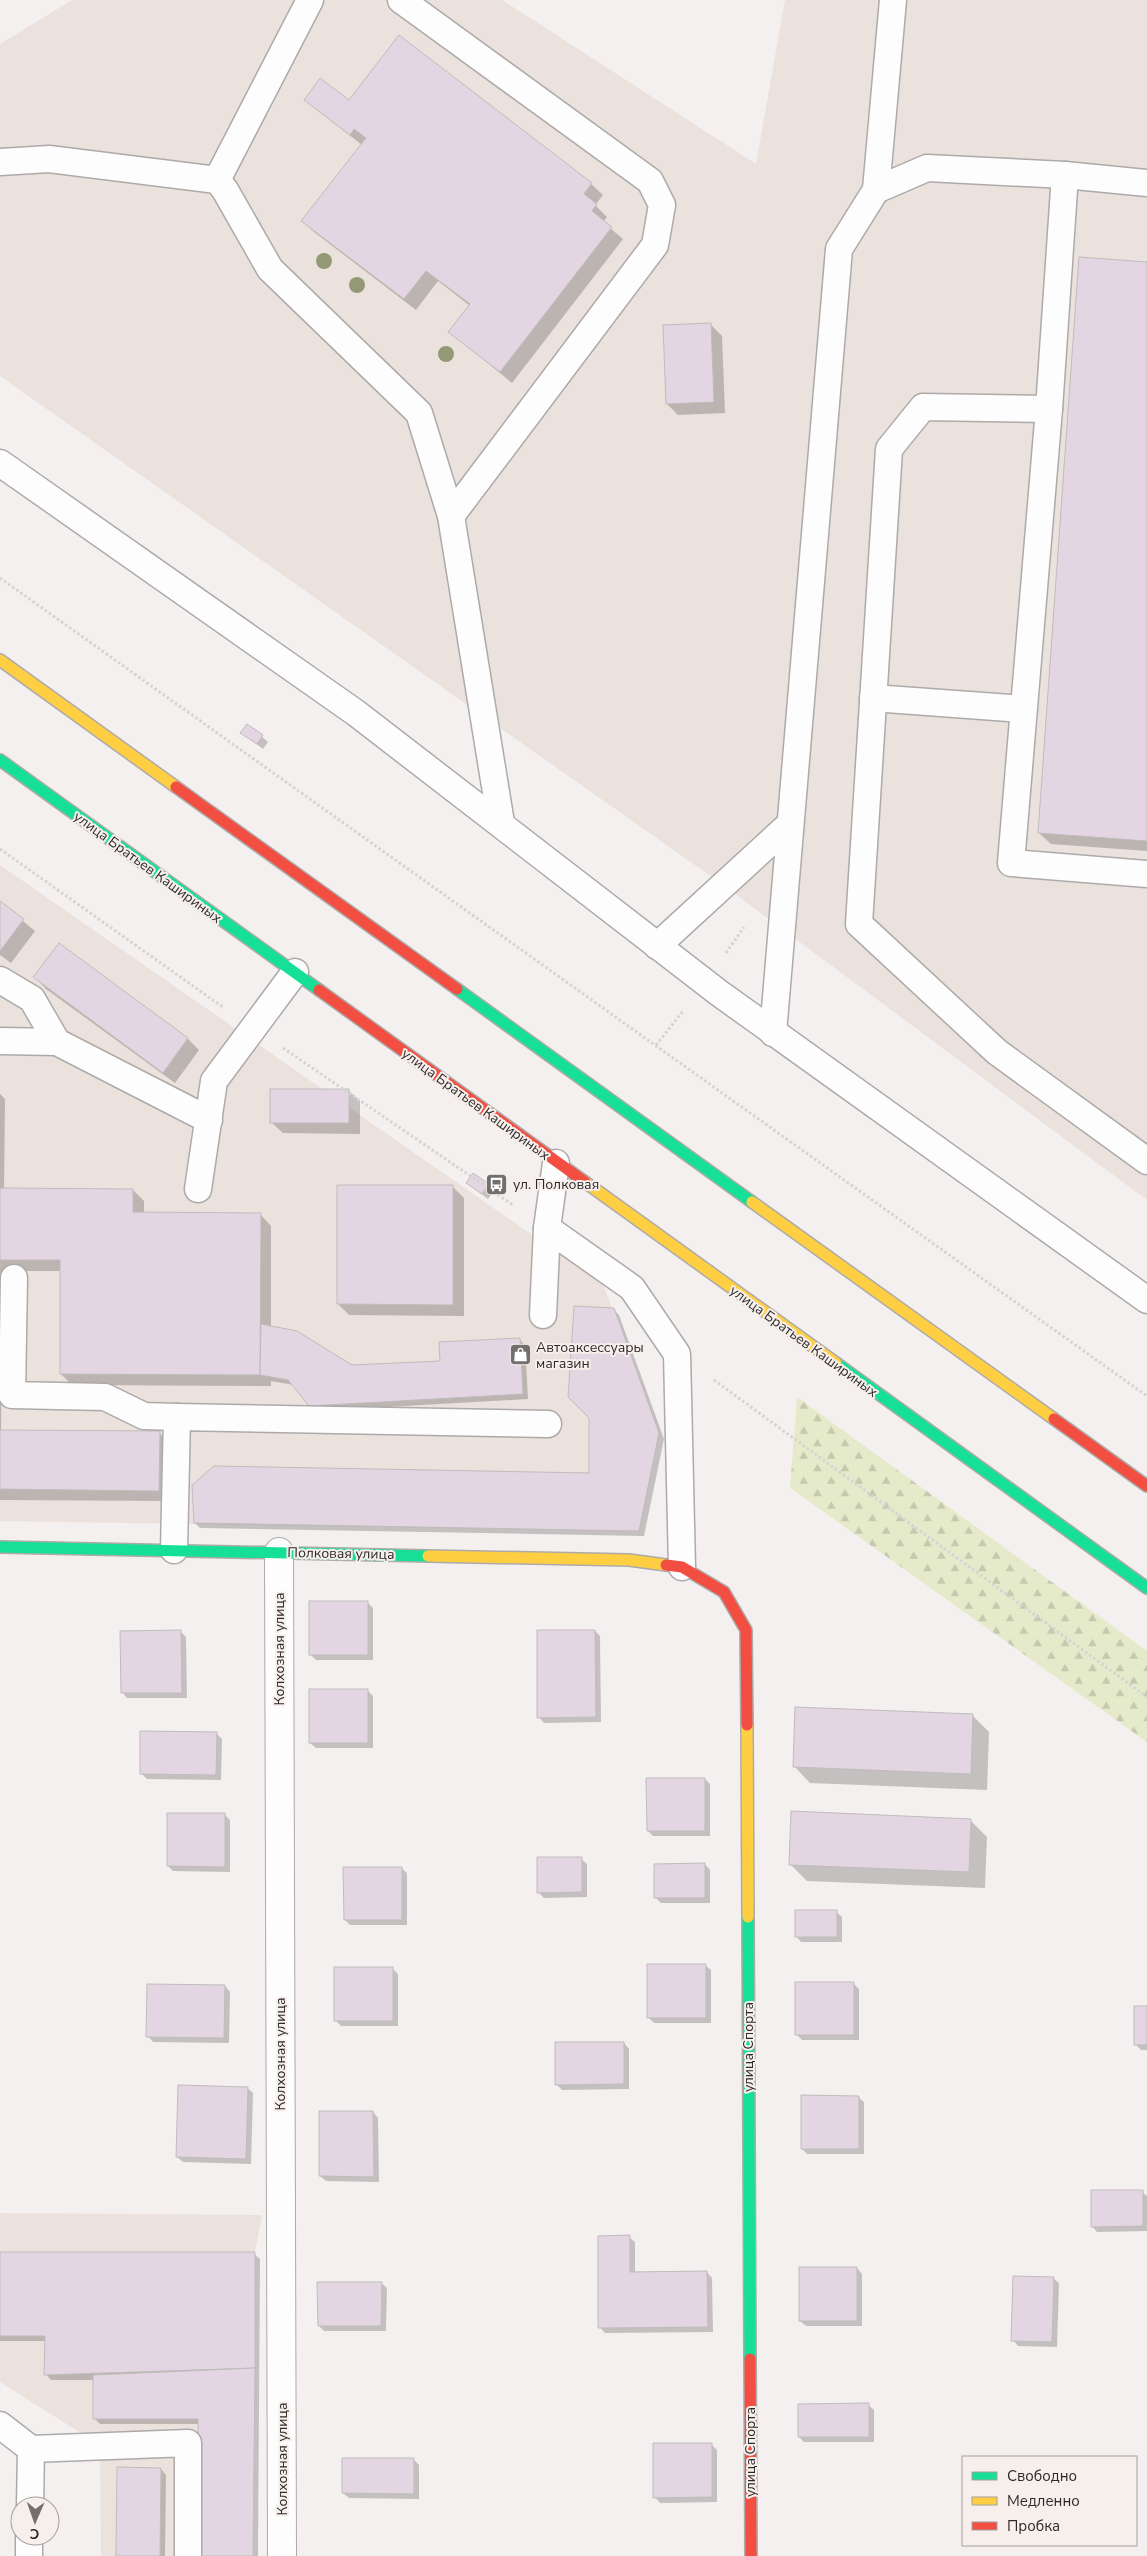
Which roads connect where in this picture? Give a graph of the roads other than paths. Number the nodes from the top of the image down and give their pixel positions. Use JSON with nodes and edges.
{"nodes":[{"id":1,"x":310,"y":0,"type":"edge"},
{"id":2,"x":401,"y":0,"type":"edge"},
{"id":3,"x":893,"y":0,"type":"edge"},
{"id":4,"x":0,"y":162,"type":"edge"},
{"id":5,"x":1065,"y":175,"type":"junction"},
{"id":6,"x":217,"y":180,"type":"junction"},
{"id":7,"x":1147,"y":184,"type":"edge"},
{"id":8,"x":876,"y":190,"type":"junction"},
{"id":9,"x":1049,"y":409,"type":"junction"},
{"id":10,"x":0,"y":463,"type":"edge"},
{"id":11,"x":451,"y":516,"type":"junction"},
{"id":12,"x":0,"y":660,"type":"edge"},
{"id":13,"x":873,"y":698,"type":"junction"},
{"id":14,"x":1024,"y":709,"type":"junction"},
{"id":15,"x":0,"y":760,"type":"edge"},
{"id":16,"x":501,"y":823,"type":"junction"},
{"id":17,"x":790,"y":824,"type":"junction"},
{"id":18,"x":1147,"y":874,"type":"edge"},
{"id":19,"x":657,"y":946,"type":"junction"},
{"id":20,"x":294,"y":972,"type":"junction"},
{"id":21,"x":0,"y":980,"type":"edge"},
{"id":22,"x":773,"y":1033,"type":"junction"},
{"id":23,"x":0,"y":1041,"type":"edge"},
{"id":24,"x":57,"y":1042,"type":"junction"},
{"id":25,"x":208,"y":1120,"type":"junction"},
{"id":26,"x":1147,"y":1161,"type":"edge"},
{"id":27,"x":556,"y":1163,"type":"junction"},
{"id":28,"x":198,"y":1189,"type":"dead end"},
{"id":29,"x":547,"y":1228,"type":"junction"},
{"id":30,"x":14,"y":1278,"type":"dead end"},
{"id":31,"x":1147,"y":1300,"type":"edge"},
{"id":32,"x":543,"y":1315,"type":"dead end"},
{"id":33,"x":177,"y":1417,"type":"junction"},
{"id":34,"x":548,"y":1424,"type":"dead end"},
{"id":35,"x":1147,"y":1486,"type":"edge"},
{"id":36,"x":0,"y":1547,"type":"edge"},
{"id":37,"x":174,"y":1550,"type":"junction"},
{"id":38,"x":279,"y":1552,"type":"junction"},
{"id":39,"x":682,"y":1568,"type":"junction"},
{"id":40,"x":1147,"y":1588,"type":"edge"},
{"id":41,"x":0,"y":2425,"type":"edge"},
{"id":42,"x":30,"y":2450,"type":"junction"},
{"id":43,"x":30,"y":2496,"type":"edge"},
{"id":44,"x":188,"y":2556,"type":"edge"},
{"id":45,"x":282,"y":2556,"type":"edge"},
{"id":46,"x":750,"y":2556,"type":"edge"}],
"edges":[{"from":1,"to":6,"type":"lane"},
{"from":2,"to":11,"type":"lane"},
{"from":3,"to":8,"type":"lane"},
{"from":4,"to":6,"type":"lane"},
{"from":5,"to":7,"type":"lane"},
{"from":5,"to":8,"type":"lane"},
{"from":5,"to":9,"type":"lane"},
{"from":6,"to":11,"type":"lane"},
{"from":8,"to":17,"type":"lane"},
{"from":9,"to":13,"type":"lane"},
{"from":9,"to":14,"type":"lane"},
{"from":10,"to":16,"type":"lane"},
{"from":11,"to":16,"type":"lane"},
{"from":12,"to":35,"type":"main road"},
{"from":13,"to":14,"type":"lane"},
{"from":13,"to":26,"type":"lane"},
{"from":14,"to":18,"type":"lane"},
{"from":15,"to":20,"type":"main road","name":"улица Братьев Кашириных"},
{"from":16,"to":19,"type":"lane"},
{"from":17,"to":19,"type":"lane"},
{"from":17,"to":22,"type":"lane"},
{"from":19,"to":22,"type":"lane"},
{"from":20,"to":25,"type":"lane"},
{"from":20,"to":27,"type":"main road","name":"улица Братьев Кашириных"},
{"from":21,"to":24,"type":"lane"},
{"from":22,"to":31,"type":"lane"},
{"from":23,"to":24,"type":"lane"},
{"from":24,"to":25,"type":"lane"},
{"from":25,"to":28,"type":"lane"},
{"from":27,"to":29,"type":"lane"},
{"from":27,"to":40,"type":"main road","name":"улица Братьев Кашириных"},
{"from":29,"to":32,"type":"lane"},
{"from":29,"to":39,"type":"lane"},
{"from":30,"to":33,"type":"lane"},
{"from":33,"to":34,"type":"lane"},
{"from":33,"to":37,"type":"lane"},
{"from":36,"to":37,"type":"main road","name":"Полковая улица"},
{"from":37,"to":38,"type":"main road","name":"Полковая улица"},
{"from":38,"to":39,"type":"main road","name":"Полковая улица"},
{"from":38,"to":45,"type":"street","name":"Колхозная улица"},
{"from":39,"to":46,"type":"main road","name":"улица Спорта"},
{"from":41,"to":42,"type":"lane"},
{"from":42,"to":43,"type":"lane"},
{"from":42,"to":44,"type":"lane"}]}
